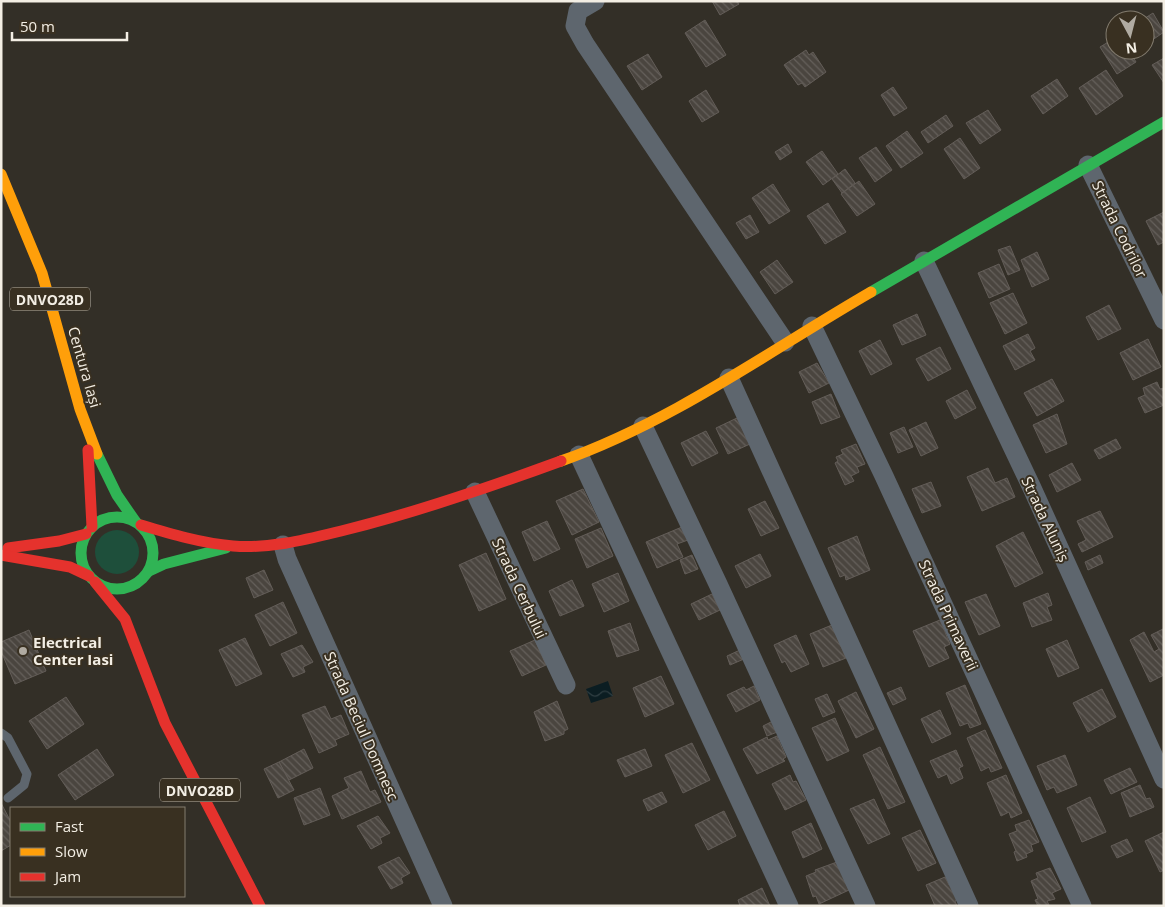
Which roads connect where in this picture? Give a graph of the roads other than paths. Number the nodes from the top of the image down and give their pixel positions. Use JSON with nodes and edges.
{"nodes":[{"id":1,"x":595,"y":1,"type":"edge"},
{"id":2,"x":1164,"y":122,"type":"edge"},
{"id":3,"x":1088,"y":165,"type":"junction"},
{"id":4,"x":1,"y":174,"type":"edge"},
{"id":5,"x":924,"y":261,"type":"junction"},
{"id":6,"x":1164,"y":320,"type":"edge"},
{"id":7,"x":812,"y":326,"type":"junction"},
{"id":8,"x":785,"y":342,"type":"junction"},
{"id":9,"x":729,"y":378,"type":"junction"},
{"id":10,"x":643,"y":426,"type":"junction"},
{"id":11,"x":86,"y":428,"type":"junction"},
{"id":12,"x":579,"y":455,"type":"junction"},
{"id":13,"x":474,"y":492,"type":"junction"},
{"id":14,"x":138,"y":523,"type":"junction"},
{"id":15,"x":89,"y":530,"type":"junction"},
{"id":16,"x":283,"y":545,"type":"junction"},
{"id":17,"x":234,"y":546,"type":"junction"},
{"id":18,"x":1,"y":549,"type":"edge"},
{"id":19,"x":1,"y":556,"type":"edge"},
{"id":20,"x":147,"y":574,"type":"junction"},
{"id":21,"x":92,"y":579,"type":"junction"},
{"id":22,"x":143,"y":593,"type":"dead end"},
{"id":23,"x":142,"y":632,"type":"dead end"},
{"id":24,"x":146,"y":671,"type":"junction"},
{"id":25,"x":566,"y":685,"type":"dead end"},
{"id":26,"x":1,"y":733,"type":"edge"},
{"id":27,"x":1164,"y":779,"type":"edge"},
{"id":28,"x":8,"y":798,"type":"dead end"},
{"id":29,"x":260,"y":906,"type":"edge"},
{"id":30,"x":443,"y":906,"type":"edge"},
{"id":31,"x":789,"y":906,"type":"edge"},
{"id":32,"x":866,"y":906,"type":"edge"},
{"id":33,"x":969,"y":906,"type":"edge"},
{"id":34,"x":1082,"y":906,"type":"edge"}],
"edges":[{"from":1,"to":8,"type":"street"},
{"from":2,"to":3,"type":"main road"},
{"from":3,"to":5,"type":"main road"},
{"from":3,"to":6,"type":"street","name":"Strada Codrilor"},
{"from":4,"to":11,"type":"main road","name":"Centura Iași","number":"DNVO28D"},
{"from":5,"to":7,"type":"main road"},
{"from":5,"to":27,"type":"street","name":"Strada Aluniș"},
{"from":7,"to":8,"type":"main road"},
{"from":7,"to":34,"type":"street","name":"Strada Primaverii"},
{"from":8,"to":9,"type":"main road"},
{"from":9,"to":10,"type":"main road"},
{"from":9,"to":33,"type":"street"},
{"from":10,"to":12,"type":"main road"},
{"from":10,"to":32,"type":"street"},
{"from":11,"to":14,"type":"main road","name":"Centura Iași","number":"DNVO28D"},
{"from":11,"to":15,"type":"main road","name":"Centura Iași","number":"DNVO28D"},
{"from":12,"to":13,"type":"main road"},
{"from":12,"to":31,"type":"street"},
{"from":13,"to":16,"type":"main road"},
{"from":13,"to":25,"type":"street","name":"Strada Cerbului"},
{"from":14,"to":15,"type":"main road"},
{"from":14,"to":17,"type":"main road"},
{"from":14,"to":20,"type":"main road"},
{"from":15,"to":18,"type":"main road"},
{"from":15,"to":21,"type":"main road"},
{"from":16,"to":17,"type":"main road"},
{"from":16,"to":30,"type":"street","name":"Strada Beciul Domnesc"},
{"from":17,"to":20,"type":"main road"},
{"from":19,"to":21,"type":"main road"},
{"from":20,"to":21,"type":"main road"},
{"from":20,"to":22,"type":"main road"},
{"from":21,"to":24,"type":"main road","number":"DNVO28D"},
{"from":23,"to":24,"type":"main road","number":"DNVO28D"},
{"from":24,"to":29,"type":"main road","number":"DNVO28D"},
{"from":26,"to":28,"type":"lane"}]}
